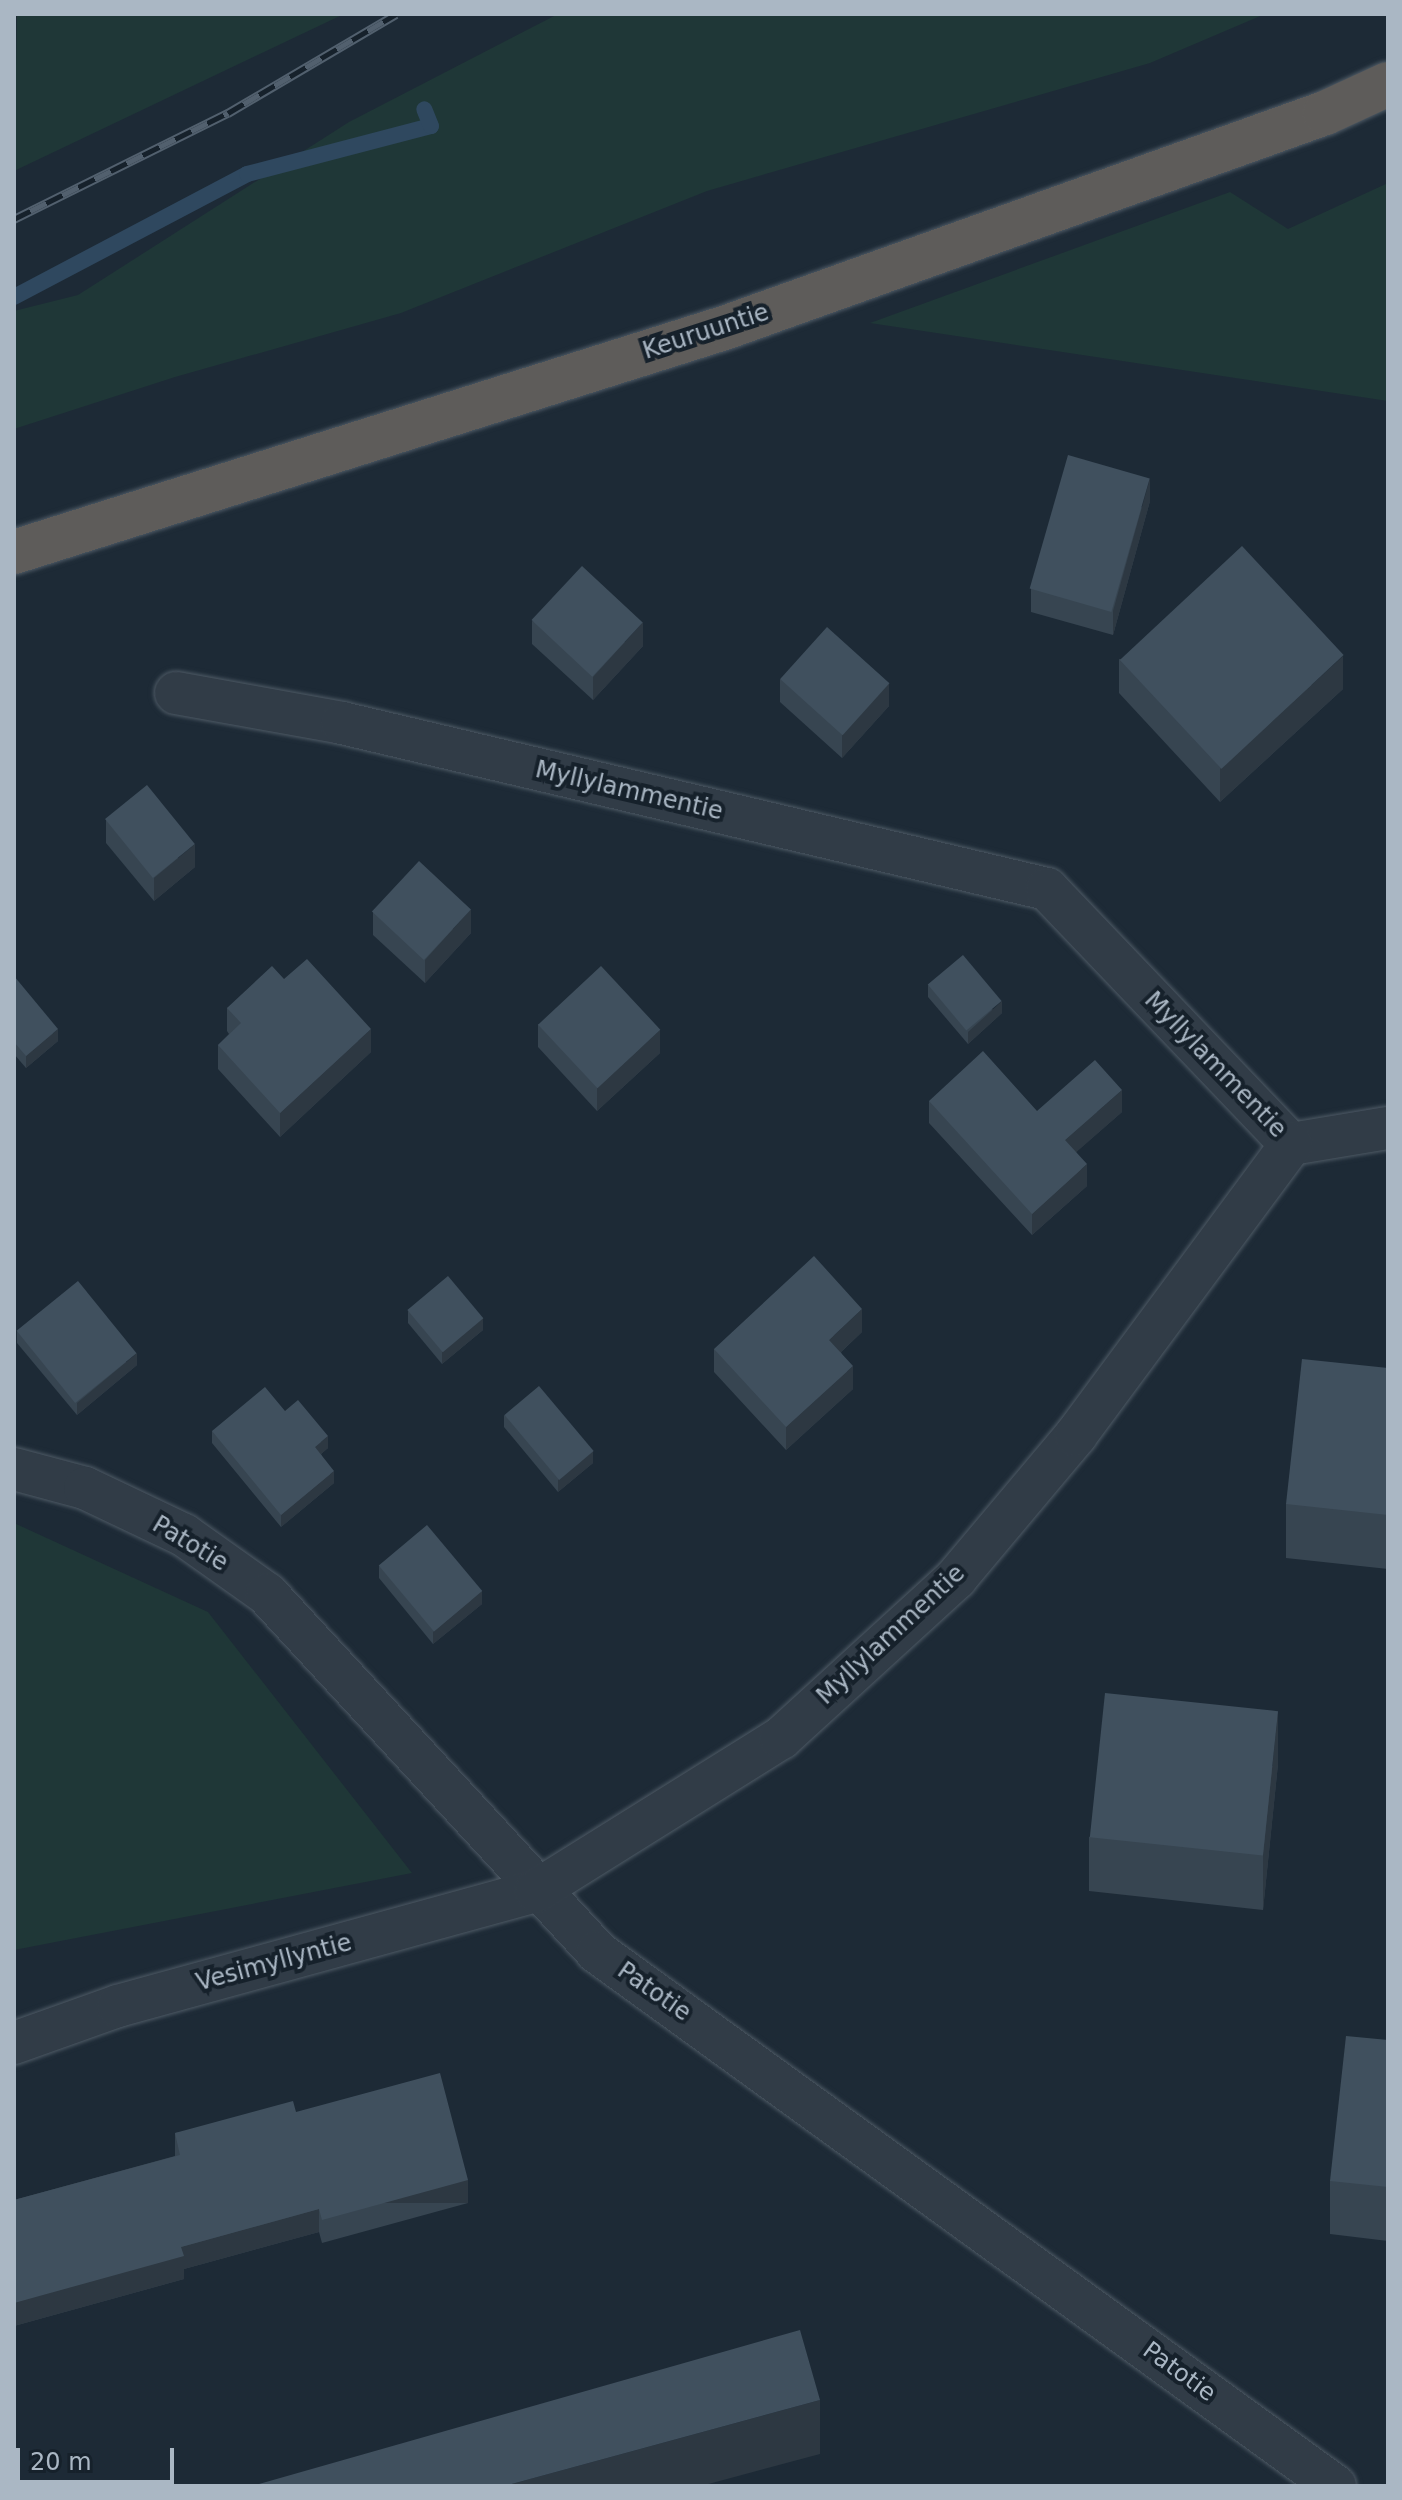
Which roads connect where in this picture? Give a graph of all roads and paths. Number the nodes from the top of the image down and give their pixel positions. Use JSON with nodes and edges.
{"nodes":[{"id":1,"x":1388,"y":84,"type":"edge"},
{"id":2,"x":14,"y":552,"type":"edge"},
{"id":3,"x":176,"y":693,"type":"dead end"},
{"id":4,"x":1388,"y":1128,"type":"edge"},
{"id":5,"x":1291,"y":1144,"type":"junction"},
{"id":6,"x":14,"y":1469,"type":"edge"},
{"id":7,"x":536,"y":1891,"type":"junction"},
{"id":8,"x":14,"y":2043,"type":"edge"},
{"id":9,"x":1335,"y":2486,"type":"edge"}],
"edges":[{"from":1,"to":2,"type":"highway","name":"Keuruuntie"},
{"from":3,"to":5,"type":"street","name":"Myllylammentie"},
{"from":4,"to":5,"type":"street"},
{"from":5,"to":7,"type":"street","name":"Myllylammentie"},
{"from":6,"to":7,"type":"street","name":"Patotie"},
{"from":7,"to":8,"type":"street","name":"Vesimyllyntie"},
{"from":7,"to":9,"type":"street","name":"Patotie"}]}
